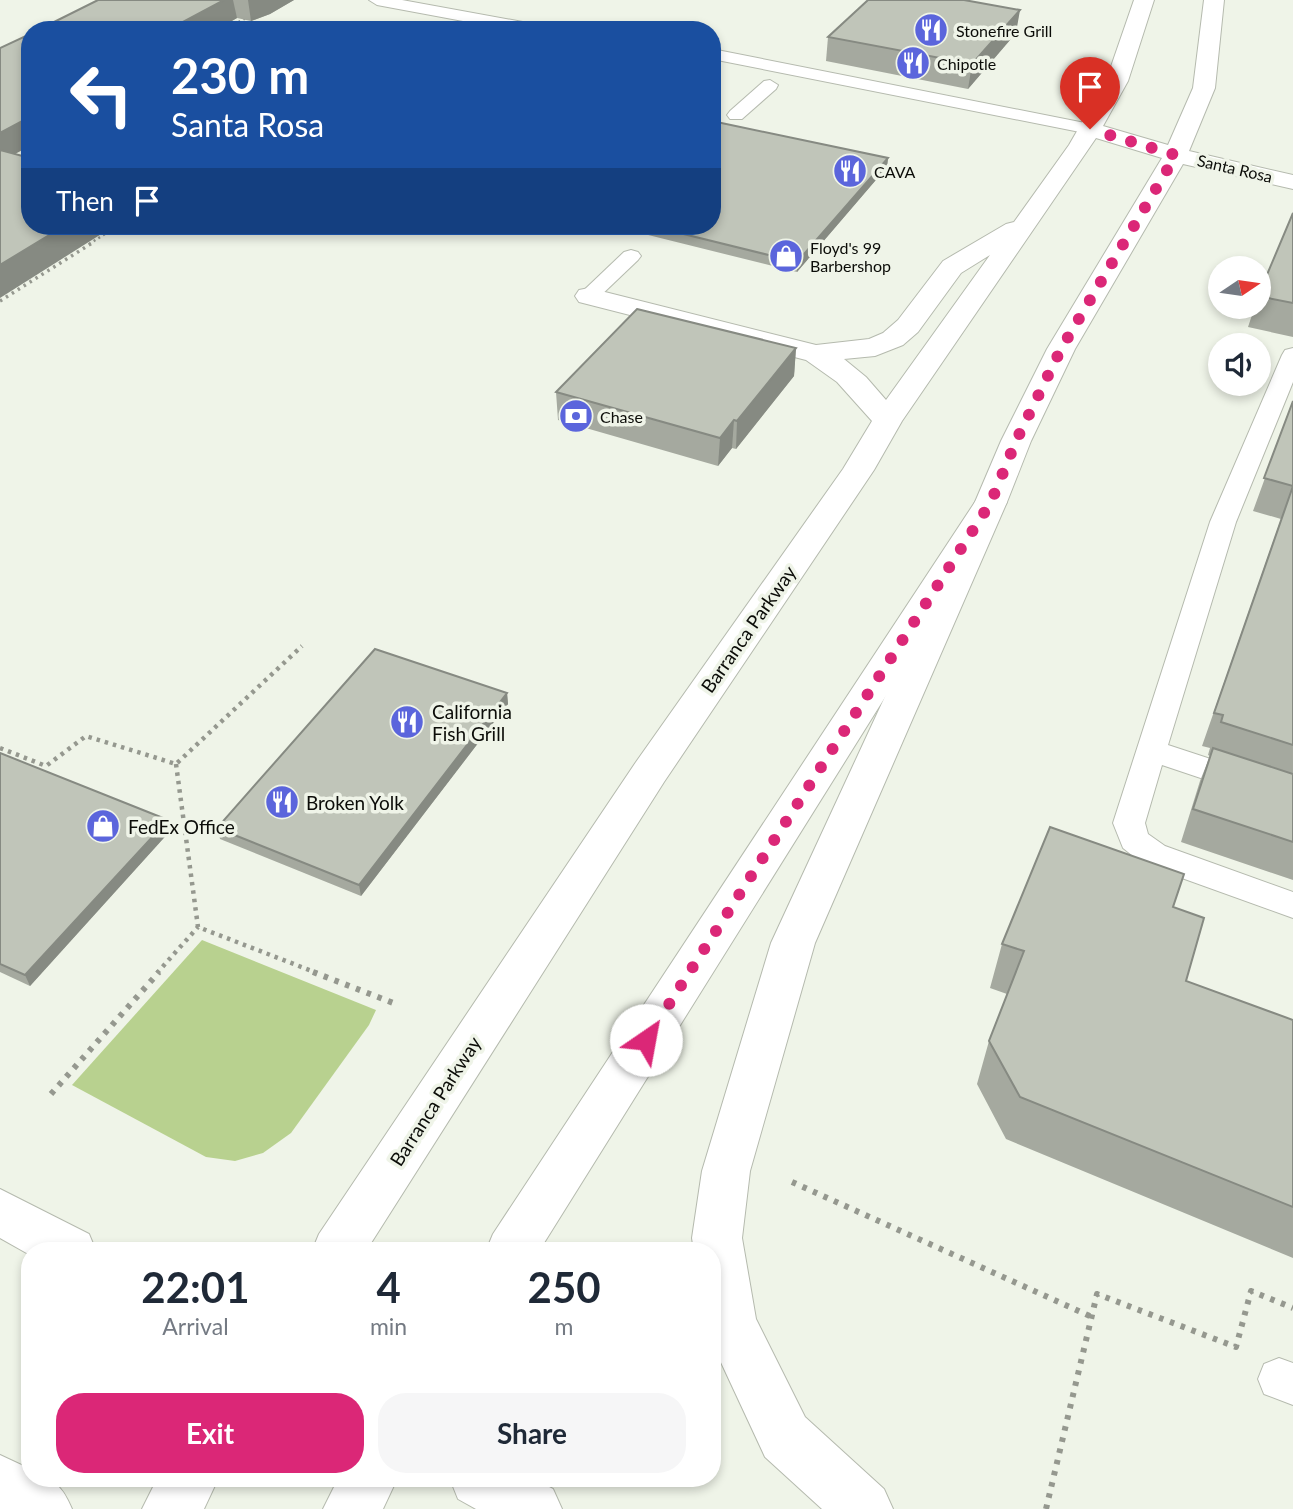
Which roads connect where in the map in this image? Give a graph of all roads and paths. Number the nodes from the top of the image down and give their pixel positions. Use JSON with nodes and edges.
{"nodes":[{"id":1,"x":377,"y":0,"type":"edge"},
{"id":2,"x":1144,"y":0,"type":"edge"},
{"id":3,"x":1214,"y":0,"type":"edge"},
{"id":4,"x":257,"y":12,"type":"dead end"},
{"id":5,"x":240,"y":21,"type":"edge"},
{"id":6,"x":490,"y":21,"type":"edge"},
{"id":7,"x":721,"y":56,"type":"edge"},
{"id":8,"x":747,"y":80,"type":"dead end"},
{"id":9,"x":736,"y":115,"type":"dead end"},
{"id":10,"x":1079,"y":140,"type":"junction"},
{"id":11,"x":1176,"y":155,"type":"junction"},
{"id":12,"x":1293,"y":181,"type":"edge"},
{"id":13,"x":1028,"y":220,"type":"junction"},
{"id":14,"x":104,"y":235,"type":"edge"},
{"id":15,"x":631,"y":256,"type":"dead end"},
{"id":16,"x":589,"y":296,"type":"joint"},
{"id":17,"x":0,"y":301,"type":"edge"},
{"id":18,"x":816,"y":354,"type":"junction"},
{"id":19,"x":1293,"y":355,"type":"edge"},
{"id":20,"x":887,"y":421,"type":"junction"},
{"id":21,"x":991,"y":502,"type":"junction"},
{"id":22,"x":302,"y":646,"type":"dead end"},
{"id":23,"x":0,"y":748,"type":"edge"},
{"id":24,"x":1151,"y":750,"type":"junction"},
{"id":25,"x":176,"y":764,"type":"junction"},
{"id":26,"x":1293,"y":798,"type":"edge"},
{"id":27,"x":1293,"y":905,"type":"edge"},
{"id":28,"x":198,"y":927,"type":"junction"},
{"id":29,"x":396,"y":1004,"type":"dead end"},
{"id":30,"x":51,"y":1094,"type":"dead end"},
{"id":31,"x":792,"y":1182,"type":"dead end"},
{"id":32,"x":0,"y":1212,"type":"edge"},
{"id":33,"x":55,"y":1242,"type":"edge"},
{"id":34,"x":343,"y":1242,"type":"edge"},
{"id":35,"x":517,"y":1242,"type":"edge"},
{"id":36,"x":718,"y":1242,"type":"edge"},
{"id":37,"x":721,"y":1264,"type":"edge"},
{"id":38,"x":1293,"y":1308,"type":"edge"},
{"id":39,"x":1092,"y":1317,"type":"junction"},
{"id":40,"x":0,"y":1483,"type":"edge"},
{"id":41,"x":185,"y":1487,"type":"edge"},
{"id":42,"x":364,"y":1487,"type":"edge"},
{"id":43,"x":493,"y":1487,"type":"edge"},
{"id":44,"x":43,"y":1509,"type":"edge"},
{"id":45,"x":171,"y":1509,"type":"edge"},
{"id":46,"x":352,"y":1509,"type":"edge"},
{"id":47,"x":533,"y":1509,"type":"edge"},
{"id":48,"x":864,"y":1509,"type":"edge"},
{"id":49,"x":1046,"y":1509,"type":"edge"}],
"edges":[{"from":1,"to":6,"type":"lane"},
{"from":2,"to":10,"type":"main road","name":"Barranca Parkway"},
{"from":3,"to":11,"type":"main road"},
{"from":4,"to":5,"type":"path"},
{"from":7,"to":10,"type":"lane"},
{"from":8,"to":9,"type":"lane"},
{"from":10,"to":11,"type":"main road","name":"Santa Rosa"},
{"from":10,"to":13,"type":"main road","name":"Barranca Parkway"},
{"from":11,"to":12,"type":"main road","name":"Santa Rosa"},
{"from":11,"to":21,"type":"main road"},
{"from":13,"to":18,"type":"main road"},
{"from":13,"to":20,"type":"main road","name":"Barranca Parkway"},
{"from":14,"to":17,"type":"path"},
{"from":15,"to":16,"type":"lane"},
{"from":16,"to":18,"type":"main road"},
{"from":18,"to":20,"type":"main road"},
{"from":19,"to":24,"type":"lane"},
{"from":20,"to":34,"type":"main road","name":"Barranca Parkway"},
{"from":21,"to":35,"type":"main road"},
{"from":21,"to":36,"type":"main road"},
{"from":22,"to":25,"type":"path"},
{"from":23,"to":25,"type":"path"},
{"from":24,"to":26,"type":"lane"},
{"from":24,"to":27,"type":"lane"},
{"from":25,"to":28,"type":"path"},
{"from":28,"to":29,"type":"path"},
{"from":28,"to":30,"type":"path"},
{"from":31,"to":39,"type":"path"},
{"from":32,"to":33,"type":"main road"},
{"from":37,"to":48,"type":"main road"},
{"from":38,"to":39,"type":"path"},
{"from":39,"to":49,"type":"path"},
{"from":40,"to":44,"type":"main road"},
{"from":41,"to":45,"type":"main road"},
{"from":42,"to":46,"type":"main road"},
{"from":43,"to":47,"type":"main road"}]}
